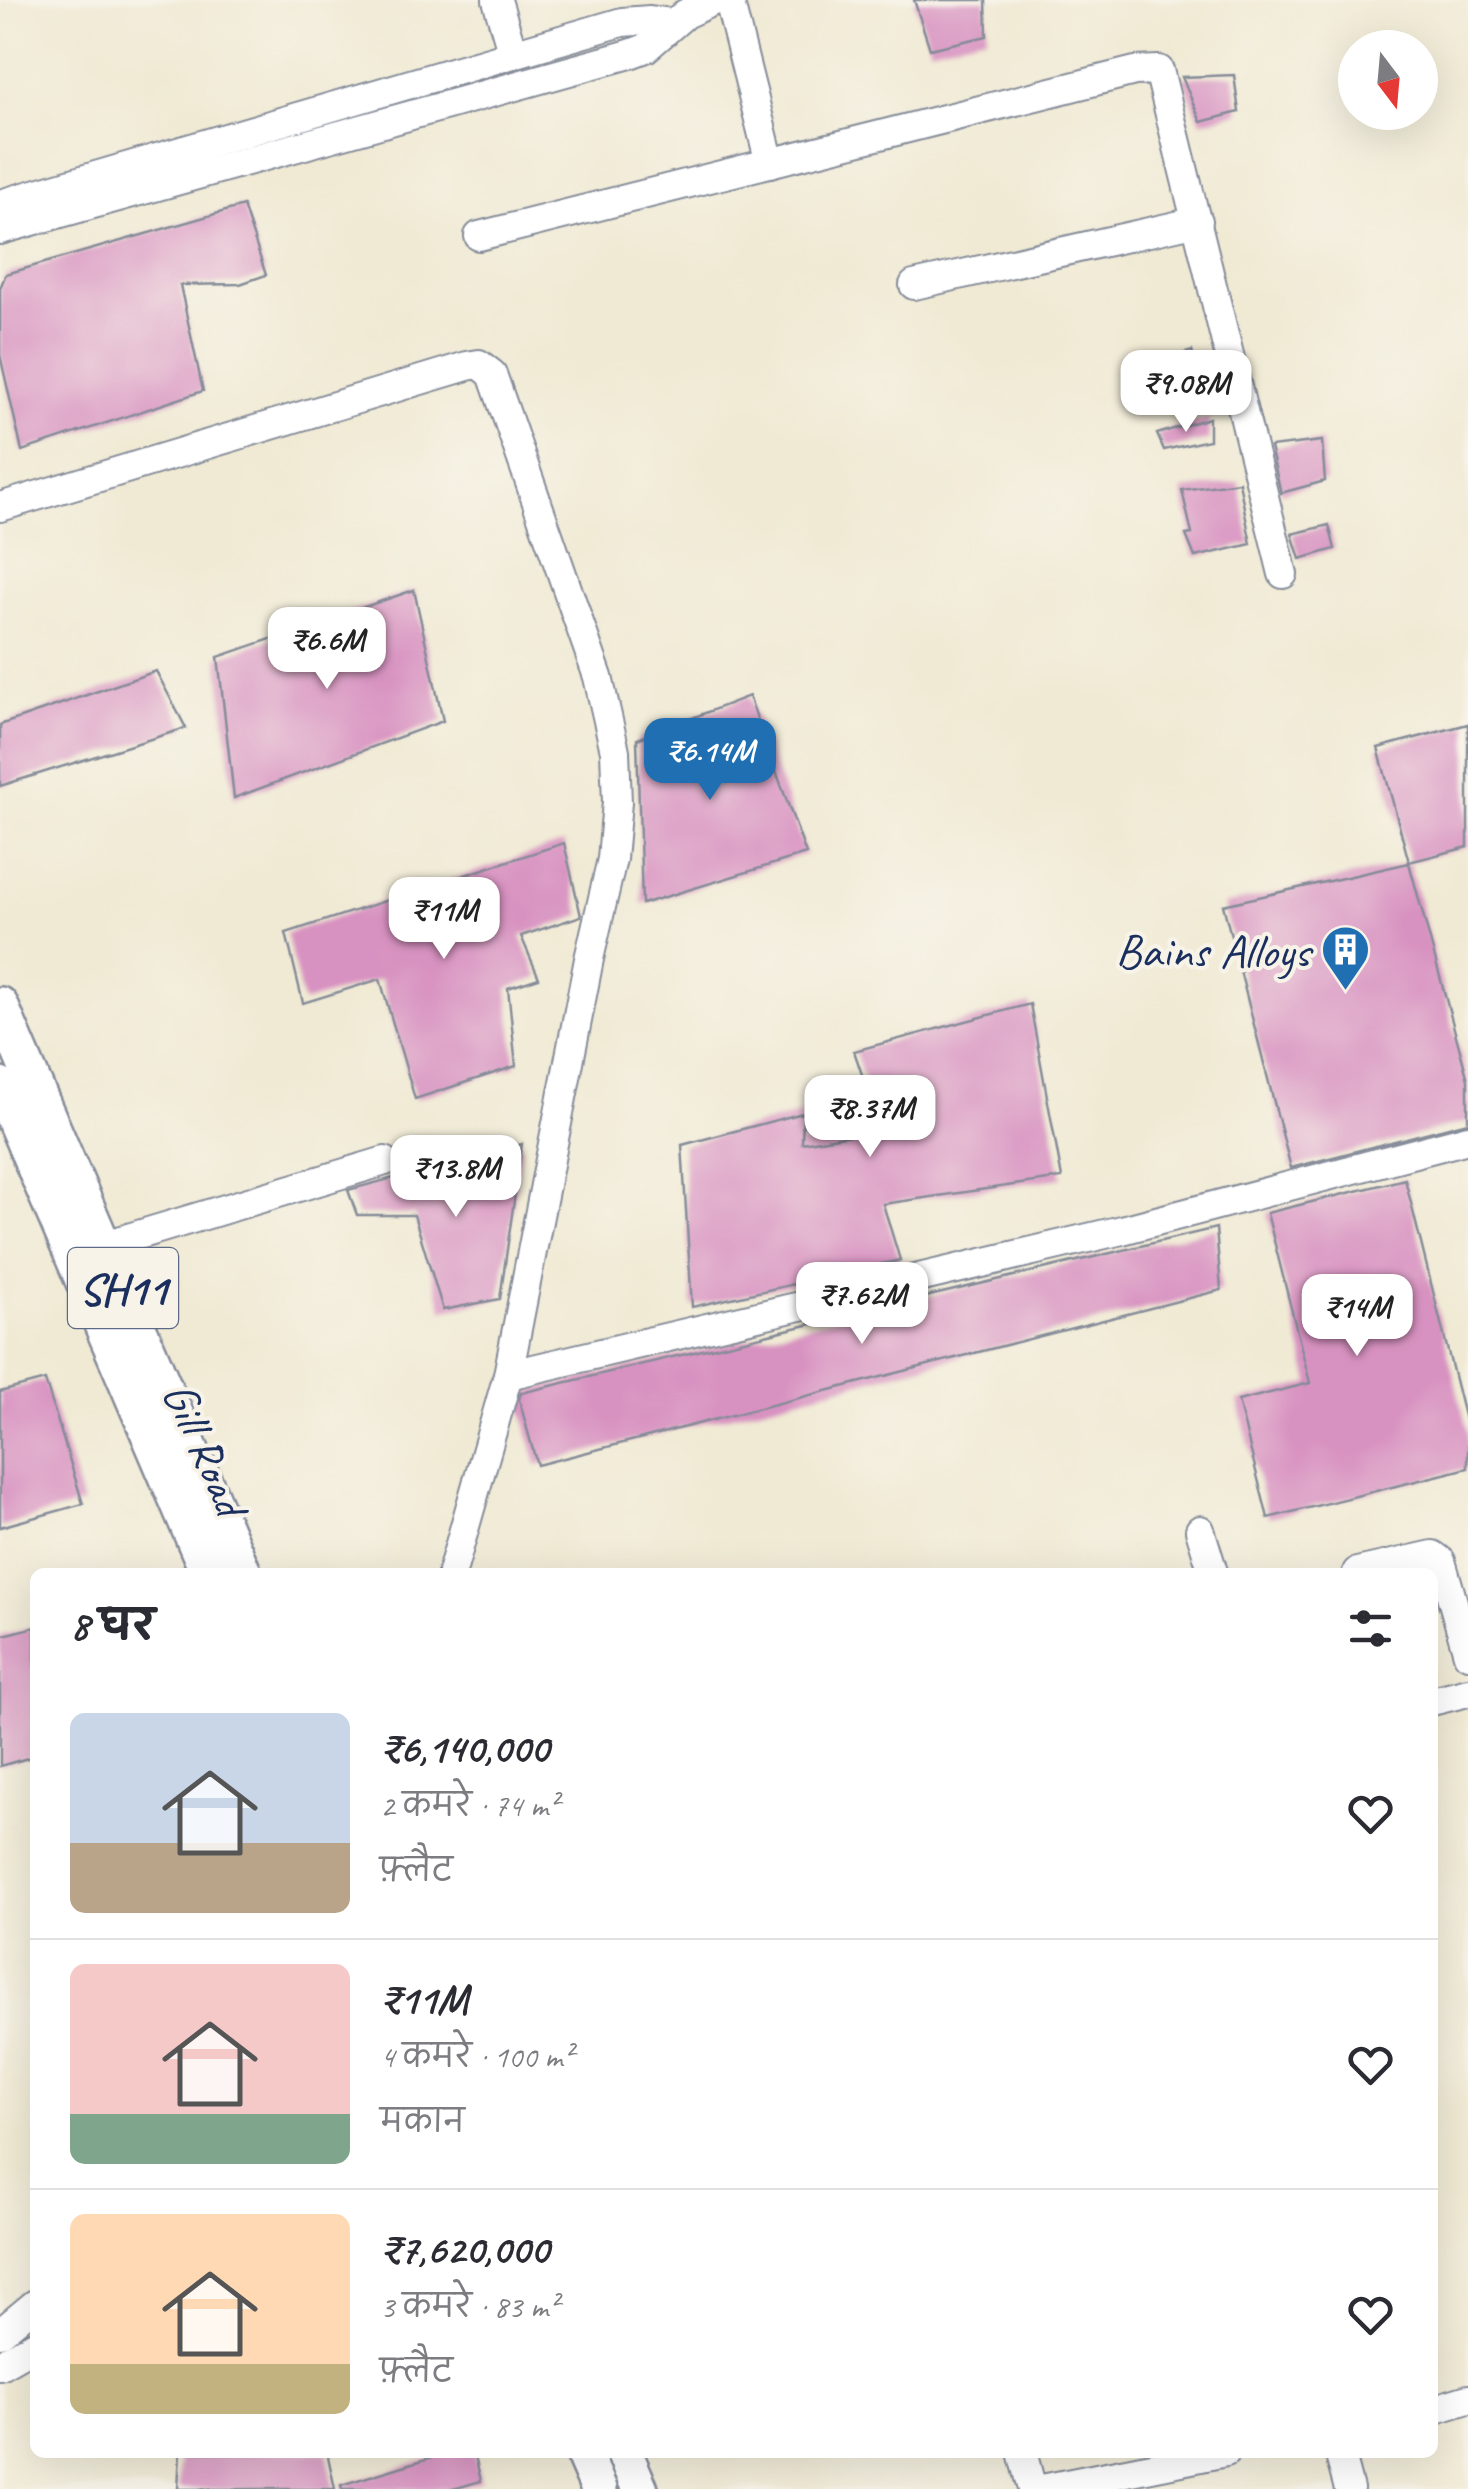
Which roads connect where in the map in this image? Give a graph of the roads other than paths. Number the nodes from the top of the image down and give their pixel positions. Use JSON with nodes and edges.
{"nodes":[{"id":1,"x":498,"y":0,"type":"edge"},
{"id":2,"x":699,"y":6,"type":"edge"},
{"id":3,"x":513,"y":54,"type":"junction"},
{"id":4,"x":172,"y":153,"type":"junction"},
{"id":5,"x":770,"y":163,"type":"junction"},
{"id":6,"x":180,"y":180,"type":"junction"},
{"id":7,"x":0,"y":204,"type":"edge"},
{"id":8,"x":1198,"y":221,"type":"junction"},
{"id":9,"x":0,"y":230,"type":"edge"},
{"id":10,"x":479,"y":236,"type":"dead end"},
{"id":11,"x":914,"y":285,"type":"dead end"},
{"id":12,"x":0,"y":507,"type":"edge"},
{"id":13,"x":1283,"y":574,"type":"dead end"},
{"id":14,"x":0,"y":1005,"type":"edge"},
{"id":15,"x":0,"y":1086,"type":"edge"},
{"id":16,"x":1468,"y":1139,"type":"edge"},
{"id":17,"x":386,"y":1161,"type":"dead end"},
{"id":18,"x":105,"y":1244,"type":"junction"},
{"id":19,"x":508,"y":1375,"type":"junction"},
{"id":20,"x":1200,"y":1530,"type":"dead end"},
{"id":21,"x":206,"y":1568,"type":"edge"},
{"id":22,"x":242,"y":1568,"type":"edge"},
{"id":23,"x":453,"y":1568,"type":"edge"},
{"id":24,"x":1212,"y":1568,"type":"edge"},
{"id":25,"x":1374,"y":1568,"type":"edge"},
{"id":26,"x":1468,"y":1654,"type":"edge"},
{"id":27,"x":1468,"y":1692,"type":"edge"},
{"id":28,"x":1438,"y":1699,"type":"edge"},
{"id":29,"x":30,"y":2308,"type":"edge"},
{"id":30,"x":5,"y":2330,"type":"edge"},
{"id":31,"x":30,"y":2346,"type":"edge"},
{"id":32,"x":30,"y":2348,"type":"edge"},
{"id":33,"x":0,"y":2365,"type":"edge"},
{"id":34,"x":1468,"y":2399,"type":"edge"},
{"id":35,"x":1438,"y":2408,"type":"edge"},
{"id":36,"x":586,"y":2458,"type":"edge"},
{"id":37,"x":627,"y":2458,"type":"edge"},
{"id":38,"x":1024,"y":2458,"type":"edge"},
{"id":39,"x":1196,"y":2458,"type":"edge"},
{"id":40,"x":1341,"y":2458,"type":"edge"},
{"id":41,"x":599,"y":2489,"type":"edge"},
{"id":42,"x":640,"y":2489,"type":"edge"},
{"id":43,"x":1032,"y":2489,"type":"edge"},
{"id":44,"x":1042,"y":2489,"type":"edge"},
{"id":45,"x":1349,"y":2489,"type":"edge"}],
"edges":[{"from":1,"to":3,"type":"street"},
{"from":2,"to":3,"type":"street"},
{"from":2,"to":5,"type":"street"},
{"from":2,"to":6,"type":"street"},
{"from":3,"to":4,"type":"street"},
{"from":4,"to":6,"type":"street"},
{"from":4,"to":7,"type":"street"},
{"from":5,"to":8,"type":"street"},
{"from":5,"to":10,"type":"street"},
{"from":6,"to":9,"type":"street"},
{"from":8,"to":11,"type":"street"},
{"from":8,"to":13,"type":"street"},
{"from":12,"to":19,"type":"street"},
{"from":14,"to":18,"type":"main road","number":"SH11"},
{"from":15,"to":21,"type":"main road","name":"Gill Road","number":"SH11"},
{"from":16,"to":19,"type":"street"},
{"from":17,"to":18,"type":"street"},
{"from":18,"to":22,"type":"main road","number":"SH11"},
{"from":19,"to":23,"type":"street"},
{"from":20,"to":24,"type":"street"},
{"from":25,"to":26,"type":"street"},
{"from":27,"to":28,"type":"street"},
{"from":29,"to":30,"type":"street"},
{"from":30,"to":31,"type":"street"},
{"from":32,"to":33,"type":"street"},
{"from":34,"to":35,"type":"street"},
{"from":36,"to":41,"type":"main road"},
{"from":37,"to":42,"type":"main road"},
{"from":38,"to":43,"type":"street"},
{"from":39,"to":44,"type":"street"},
{"from":40,"to":45,"type":"street"}]}
